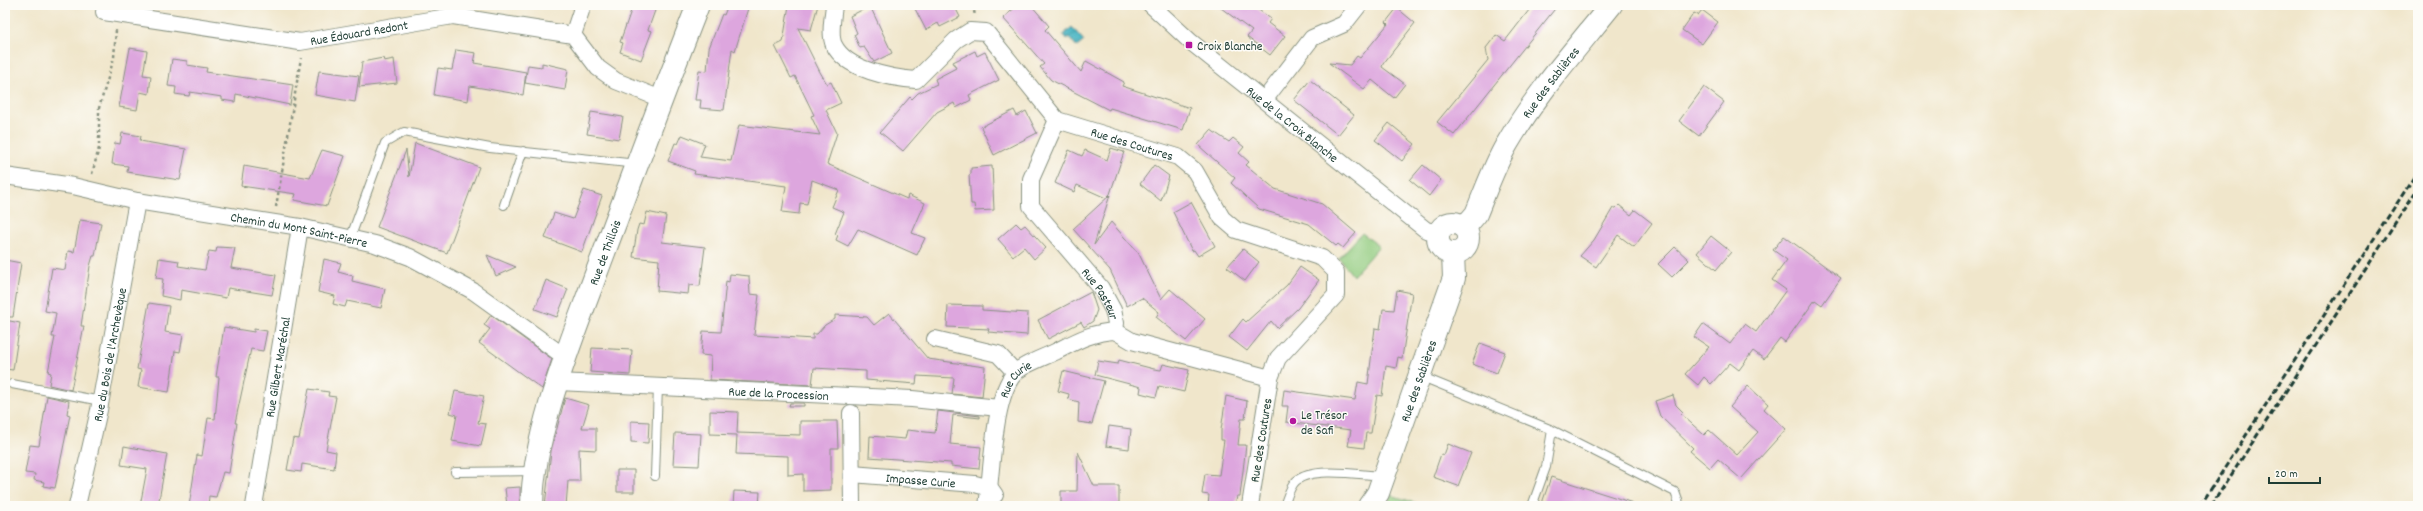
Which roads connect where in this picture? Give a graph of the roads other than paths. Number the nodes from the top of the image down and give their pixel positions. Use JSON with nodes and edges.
{"nodes":[{"id":1,"x":583,"y":5,"type":"edge"},
{"id":2,"x":698,"y":5,"type":"edge"},
{"id":3,"x":834,"y":5,"type":"edge"},
{"id":4,"x":1150,"y":5,"type":"edge"},
{"id":5,"x":1359,"y":5,"type":"edge"},
{"id":6,"x":1611,"y":5,"type":"edge"},
{"id":7,"x":111,"y":13,"type":"road end"},
{"id":8,"x":573,"y":35,"type":"junction"},
{"id":9,"x":1265,"y":99,"type":"junction"},
{"id":10,"x":662,"y":100,"type":"junction"},
{"id":11,"x":1058,"y":120,"type":"junction"},
{"id":12,"x":523,"y":151,"type":"junction"},
{"id":13,"x":637,"y":164,"type":"junction"},
{"id":14,"x":5,"y":176,"type":"edge"},
{"id":15,"x":137,"y":202,"type":"junction"},
{"id":16,"x":504,"y":205,"type":"dead end"},
{"id":17,"x":1462,"y":226,"type":"junction"},
{"id":18,"x":300,"y":227,"type":"junction"},
{"id":19,"x":1439,"y":233,"type":"junction"},
{"id":20,"x":350,"y":239,"type":"junction"},
{"id":21,"x":1453,"y":253,"type":"junction"},
{"id":22,"x":1115,"y":331,"type":"junction"},
{"id":23,"x":935,"y":339,"type":"dead end"},
{"id":24,"x":565,"y":357,"type":"junction"},
{"id":25,"x":1015,"y":372,"type":"junction"},
{"id":26,"x":1420,"y":375,"type":"junction"},
{"id":27,"x":1270,"y":378,"type":"junction"},
{"id":28,"x":558,"y":382,"type":"junction"},
{"id":29,"x":12,"y":384,"type":"dead end"},
{"id":30,"x":658,"y":386,"type":"junction"},
{"id":31,"x":101,"y":401,"type":"junction"},
{"id":32,"x":999,"y":408,"type":"junction"},
{"id":33,"x":851,"y":413,"type":"dead end"},
{"id":34,"x":1552,"y":430,"type":"junction"},
{"id":35,"x":535,"y":471,"type":"junction"},
{"id":36,"x":455,"y":472,"type":"dead end"},
{"id":37,"x":852,"y":474,"type":"junction"},
{"id":38,"x":655,"y":476,"type":"dead end"},
{"id":39,"x":1384,"y":476,"type":"junction"},
{"id":40,"x":990,"y":488,"type":"junction"},
{"id":41,"x":76,"y":506,"type":"edge"},
{"id":42,"x":254,"y":506,"type":"edge"},
{"id":43,"x":532,"y":506,"type":"edge"},
{"id":44,"x":852,"y":506,"type":"edge"},
{"id":45,"x":987,"y":506,"type":"edge"},
{"id":46,"x":998,"y":506,"type":"edge"},
{"id":47,"x":1250,"y":506,"type":"edge"},
{"id":48,"x":1284,"y":506,"type":"edge"},
{"id":49,"x":1369,"y":506,"type":"edge"},
{"id":50,"x":1532,"y":506,"type":"edge"},
{"id":51,"x":1680,"y":506,"type":"edge"}],
"edges":[{"from":1,"to":8,"type":"street"},
{"from":2,"to":10,"type":"street","name":"Rue de Thillois"},
{"from":3,"to":11,"type":"street"},
{"from":4,"to":9,"type":"street","name":"Rue de la Croix Blanche"},
{"from":5,"to":9,"type":"street"},
{"from":6,"to":17,"type":"street","name":"Rue des Sablières"},
{"from":7,"to":8,"type":"street","name":"Rue Édouard Redont"},
{"from":8,"to":10,"type":"street"},
{"from":9,"to":19,"type":"street","name":"Rue de la Croix Blanche"},
{"from":10,"to":13,"type":"street","name":"Rue de Thillois"},
{"from":11,"to":22,"type":"street","name":"Rue Pasteur"},
{"from":11,"to":27,"type":"street","name":"Rue des Coutures"},
{"from":12,"to":13,"type":"lane"},
{"from":12,"to":16,"type":"lane"},
{"from":12,"to":20,"type":"lane"},
{"from":13,"to":24,"type":"street","name":"Rue de Thillois"},
{"from":14,"to":15,"type":"street","name":"Chemin du Mont Saint-Pierre"},
{"from":15,"to":18,"type":"street","name":"Chemin du Mont Saint-Pierre"},
{"from":15,"to":31,"type":"street","name":"Rue du Bois de l'Archevèque"},
{"from":17,"to":19,"type":"street"},
{"from":17,"to":21,"type":"street"},
{"from":18,"to":20,"type":"street","name":"Chemin du Mont Saint-Pierre"},
{"from":18,"to":42,"type":"street","name":"Rue Gilbert Maréchal"},
{"from":19,"to":21,"type":"street"},
{"from":20,"to":24,"type":"street","name":"Chemin du Mont Saint-Pierre"},
{"from":21,"to":26,"type":"street","name":"Rue des Sablières"},
{"from":22,"to":25,"type":"street","name":"Rue Curie"},
{"from":22,"to":27,"type":"street","name":"Rue Pasteur"},
{"from":23,"to":25,"type":"street"},
{"from":24,"to":28,"type":"street","name":"Rue de Thillois"},
{"from":25,"to":32,"type":"street","name":"Rue Curie"},
{"from":26,"to":34,"type":"lane"},
{"from":26,"to":39,"type":"street","name":"Rue des Sablières"},
{"from":27,"to":47,"type":"street","name":"Rue des Coutures"},
{"from":28,"to":30,"type":"street","name":"Rue de la Procession"},
{"from":28,"to":35,"type":"street","name":"Rue de Thillois"},
{"from":29,"to":31,"type":"lane"},
{"from":30,"to":32,"type":"street","name":"Rue de la Procession"},
{"from":30,"to":38,"type":"lane"},
{"from":31,"to":41,"type":"street","name":"Rue du Bois de l'Archevèque"},
{"from":32,"to":40,"type":"street","name":"Rue Curie"},
{"from":33,"to":37,"type":"street"},
{"from":34,"to":50,"type":"lane"},
{"from":34,"to":51,"type":"lane"},
{"from":35,"to":36,"type":"lane"},
{"from":35,"to":43,"type":"street","name":"Rue de Thillois"},
{"from":37,"to":40,"type":"street","name":"Impasse Curie"},
{"from":37,"to":44,"type":"street"},
{"from":39,"to":48,"type":"lane"},
{"from":39,"to":49,"type":"street","name":"Rue des Sablières"},
{"from":40,"to":45,"type":"street","name":"Rue Curie"},
{"from":40,"to":46,"type":"street"}]}
